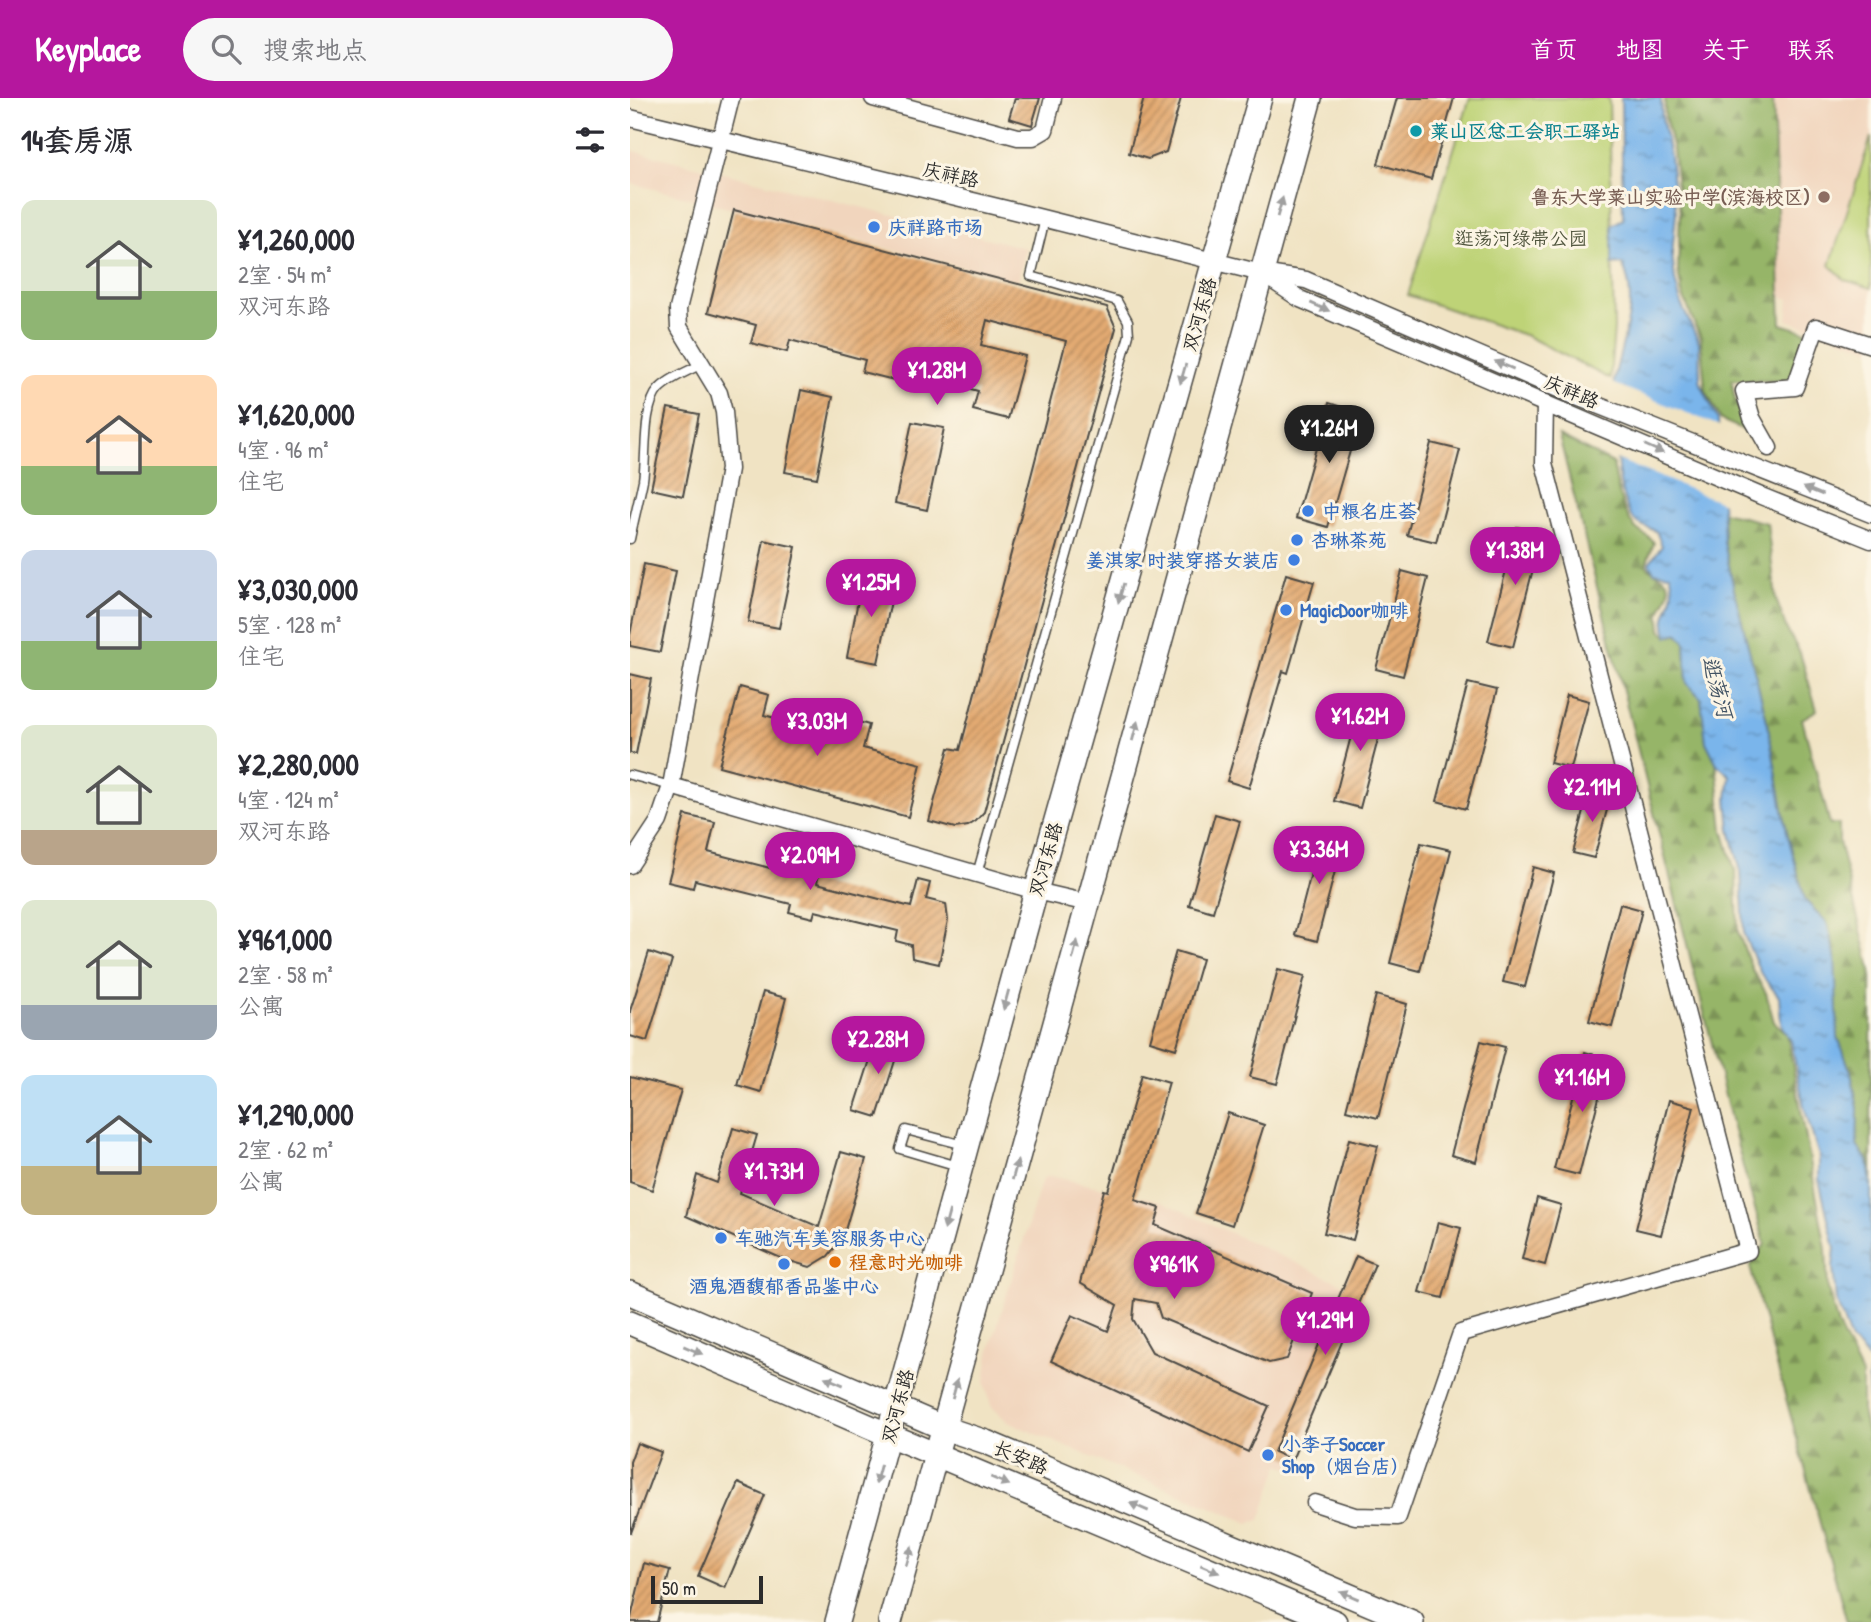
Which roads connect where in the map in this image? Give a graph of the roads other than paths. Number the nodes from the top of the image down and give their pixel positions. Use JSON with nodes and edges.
{"nodes":[{"id":1,"x":731,"y":98,"type":"edge"},
{"id":2,"x":873,"y":98,"type":"edge"},
{"id":3,"x":1053,"y":98,"type":"edge"},
{"id":4,"x":1259,"y":98,"type":"edge"},
{"id":5,"x":1310,"y":98,"type":"edge"},
{"id":6,"x":630,"y":118,"type":"edge"},
{"id":7,"x":721,"y":141,"type":"junction"},
{"id":8,"x":1045,"y":218,"type":"junction"},
{"id":9,"x":1214,"y":261,"type":"junction"},
{"id":10,"x":1261,"y":273,"type":"junction"},
{"id":11,"x":1871,"y":345,"type":"edge"},
{"id":12,"x":702,"y":364,"type":"junction"},
{"id":13,"x":1545,"y":403,"type":"junction"},
{"id":14,"x":1769,"y":448,"type":"dead end"},
{"id":15,"x":1871,"y":514,"type":"edge"},
{"id":16,"x":630,"y":539,"type":"edge"},
{"id":17,"x":1871,"y":540,"type":"edge"},
{"id":18,"x":630,"y":775,"type":"edge"},
{"id":19,"x":671,"y":786,"type":"junction"},
{"id":20,"x":630,"y":864,"type":"edge"},
{"id":21,"x":976,"y":874,"type":"junction"},
{"id":22,"x":1036,"y":891,"type":"junction"},
{"id":23,"x":1088,"y":903,"type":"junction"},
{"id":24,"x":964,"y":1156,"type":"junction"},
{"id":25,"x":630,"y":1293,"type":"edge"},
{"id":26,"x":630,"y":1323,"type":"edge"},
{"id":27,"x":896,"y":1408,"type":"junction"},
{"id":28,"x":944,"y":1428,"type":"junction"},
{"id":29,"x":889,"y":1435,"type":"junction"},
{"id":30,"x":937,"y":1455,"type":"junction"},
{"id":31,"x":1315,"y":1503,"type":"dead end"},
{"id":32,"x":837,"y":1622,"type":"edge"},
{"id":33,"x":890,"y":1622,"type":"edge"},
{"id":34,"x":1335,"y":1622,"type":"edge"},
{"id":35,"x":1412,"y":1622,"type":"edge"}],
"edges":[{"from":1,"to":7,"type":"street"},
{"from":2,"to":3,"type":"street"},
{"from":4,"to":9,"type":"street","name":"双河东路"},
{"from":10,"to":5,"type":"street","one_way":true},
{"from":6,"to":7,"type":"street","name":"庆祥路"},
{"from":7,"to":8,"type":"street","name":"庆祥路"},
{"from":7,"to":12,"type":"street"},
{"from":8,"to":9,"type":"street","name":"庆祥路"},
{"from":8,"to":21,"type":"lane"},
{"from":9,"to":10,"type":"street","name":"庆祥路"},
{"from":9,"to":22,"type":"street","name":"双河东路","one_way":true},
{"from":10,"to":13,"type":"street","name":"庆祥路","one_way":true},
{"from":15,"to":10,"type":"street","name":"庆祥路","one_way":true},
{"from":23,"to":10,"type":"street","one_way":true},
{"from":11,"to":14,"type":"street"},
{"from":12,"to":16,"type":"lane"},
{"from":12,"to":19,"type":"street"},
{"from":13,"to":17,"type":"street","name":"庆祥路","one_way":true},
{"from":13,"to":31,"type":"street"},
{"from":18,"to":19,"type":"lane"},
{"from":19,"to":20,"type":"street"},
{"from":19,"to":21,"type":"street"},
{"from":21,"to":22,"type":"street"},
{"from":22,"to":23,"type":"street"},
{"from":22,"to":24,"type":"street","name":"双河东路","one_way":true},
{"from":28,"to":23,"type":"street","one_way":true},
{"from":24,"to":24,"type":"lane"},
{"from":24,"to":27,"type":"street","name":"双河东路","one_way":true},
{"from":27,"to":25,"type":"street","name":"长安路","one_way":true},
{"from":26,"to":29,"type":"street","name":"长安路","one_way":true},
{"from":27,"to":28,"type":"street","name":"长安路"},
{"from":27,"to":29,"type":"street","name":"双河东路"},
{"from":28,"to":30,"type":"street"},
{"from":35,"to":28,"type":"street","name":"长安路","one_way":true},
{"from":29,"to":30,"type":"street","name":"长安路"},
{"from":29,"to":32,"type":"street","name":"双河东路","one_way":true},
{"from":33,"to":30,"type":"street","one_way":true},
{"from":30,"to":34,"type":"street","name":"长安路","one_way":true}]}
